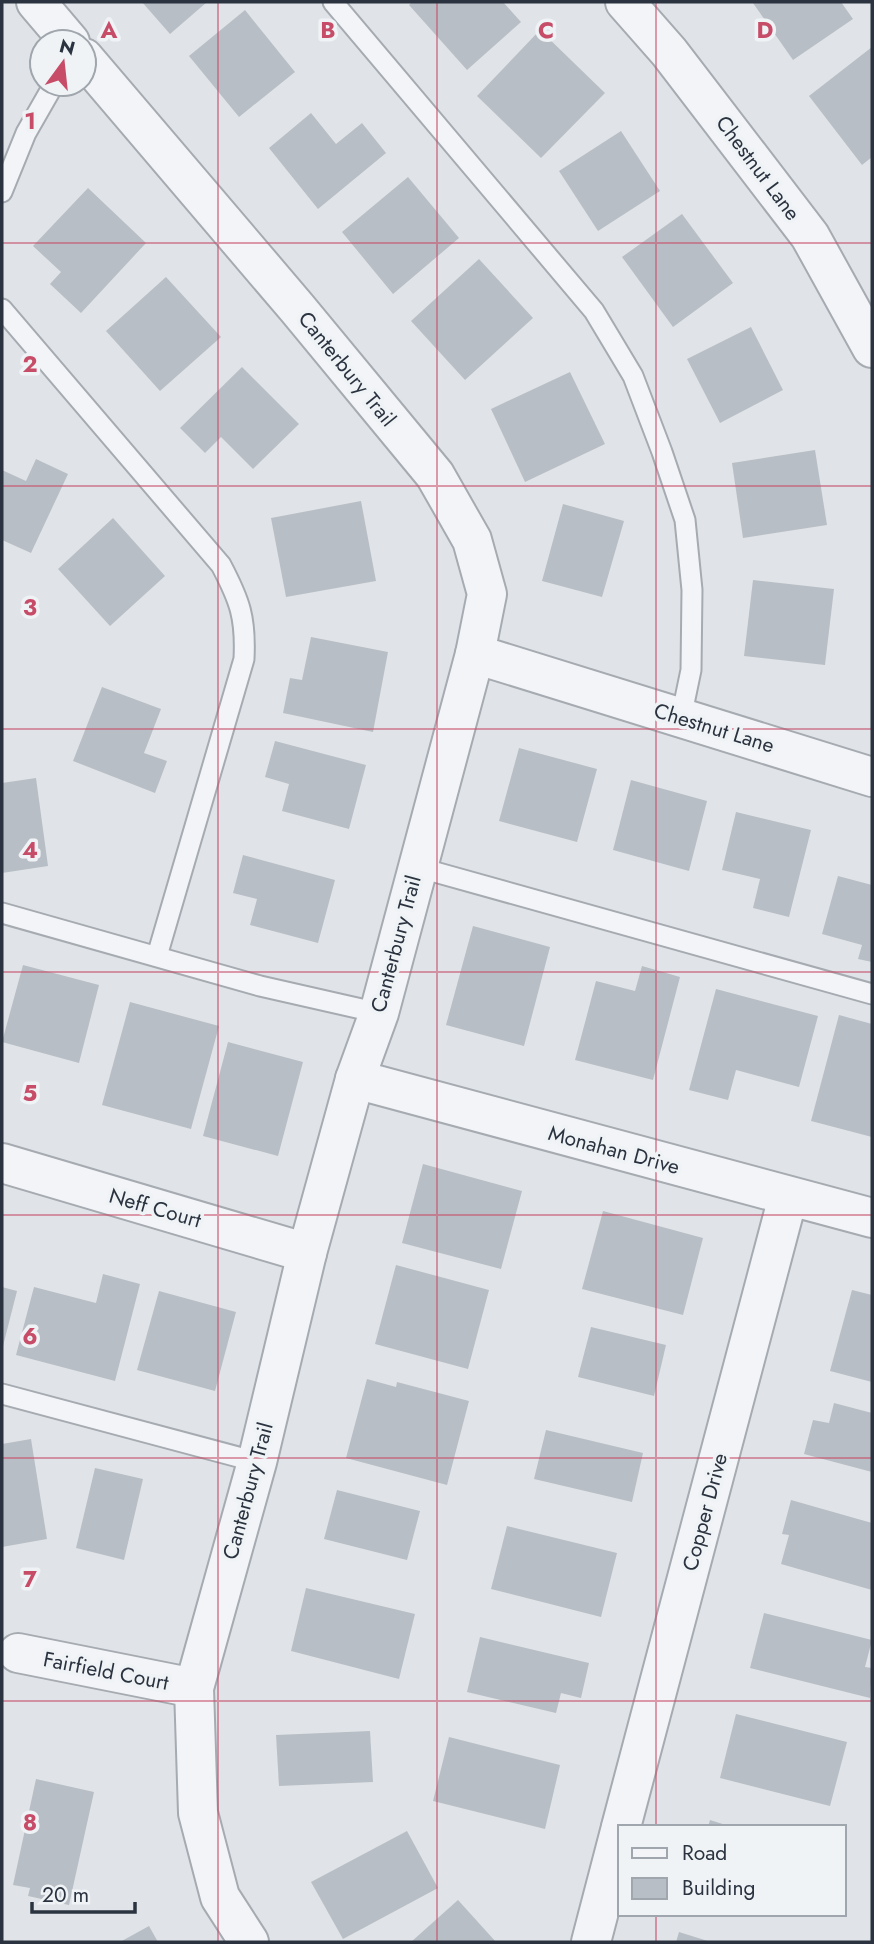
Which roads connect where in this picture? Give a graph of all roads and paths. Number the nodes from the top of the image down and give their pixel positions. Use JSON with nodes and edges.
{"nodes":[{"id":1,"x":36,"y":2,"type":"edge"},
{"id":2,"x":333,"y":2,"type":"edge"},
{"id":3,"x":625,"y":2,"type":"edge"},
{"id":4,"x":58,"y":28,"type":"edge"},
{"id":5,"x":98,"y":74,"type":"edge"},
{"id":6,"x":46,"y":98,"type":"edge"},
{"id":7,"x":2,"y":192,"type":"edge"},
{"id":8,"x":2,"y":309,"type":"edge"},
{"id":9,"x":872,"y":348,"type":"edge"},
{"id":10,"x":475,"y":654,"type":"junction"},
{"id":11,"x":681,"y":718,"type":"junction"},
{"id":12,"x":872,"y":777,"type":"edge"},
{"id":13,"x":417,"y":867,"type":"junction"},
{"id":14,"x":2,"y":913,"type":"edge"},
{"id":15,"x":157,"y":956,"type":"junction"},
{"id":16,"x":872,"y":994,"type":"edge"},
{"id":17,"x":379,"y":1013,"type":"junction"},
{"id":18,"x":355,"y":1079,"type":"junction"},
{"id":19,"x":2,"y":1163,"type":"edge"},
{"id":20,"x":788,"y":1197,"type":"junction"},
{"id":21,"x":872,"y":1218,"type":"edge"},
{"id":22,"x":307,"y":1253,"type":"junction"},
{"id":23,"x":2,"y":1394,"type":"edge"},
{"id":24,"x":257,"y":1462,"type":"junction"},
{"id":25,"x":19,"y":1653,"type":"dead end"},
{"id":26,"x":194,"y":1688,"type":"junction"},
{"id":27,"x":622,"y":1825,"type":"edge"},
{"id":28,"x":618,"y":1840,"type":"edge"},
{"id":29,"x":248,"y":1942,"type":"edge"},
{"id":30,"x":591,"y":1942,"type":"edge"}],
"edges":[{"from":1,"to":4,"type":"street"},
{"from":2,"to":11,"type":"lane"},
{"from":3,"to":9,"type":"street","name":"Chestnut Lane"},
{"from":5,"to":10,"type":"street","name":"Canterbury Trail"},
{"from":6,"to":7,"type":"lane"},
{"from":8,"to":15,"type":"lane"},
{"from":10,"to":11,"type":"street","name":"Chestnut Lane"},
{"from":10,"to":13,"type":"street","name":"Canterbury Trail"},
{"from":11,"to":12,"type":"street","name":"Chestnut Lane"},
{"from":13,"to":16,"type":"lane"},
{"from":13,"to":17,"type":"street","name":"Canterbury Trail"},
{"from":14,"to":15,"type":"lane"},
{"from":15,"to":17,"type":"lane"},
{"from":17,"to":18,"type":"street","name":"Canterbury Trail"},
{"from":18,"to":20,"type":"street","name":"Monahan Drive"},
{"from":18,"to":22,"type":"street","name":"Canterbury Trail"},
{"from":19,"to":22,"type":"street","name":"Neff Court"},
{"from":20,"to":21,"type":"street","name":"Monahan Drive"},
{"from":20,"to":27,"type":"street","name":"Copper Drive"},
{"from":22,"to":24,"type":"street","name":"Canterbury Trail"},
{"from":23,"to":24,"type":"lane"},
{"from":24,"to":26,"type":"street","name":"Canterbury Trail"},
{"from":25,"to":26,"type":"street","name":"Fairfield Court"},
{"from":26,"to":29,"type":"street","name":"Canterbury Trail"},
{"from":28,"to":30,"type":"street","name":"Copper Drive"}]}
